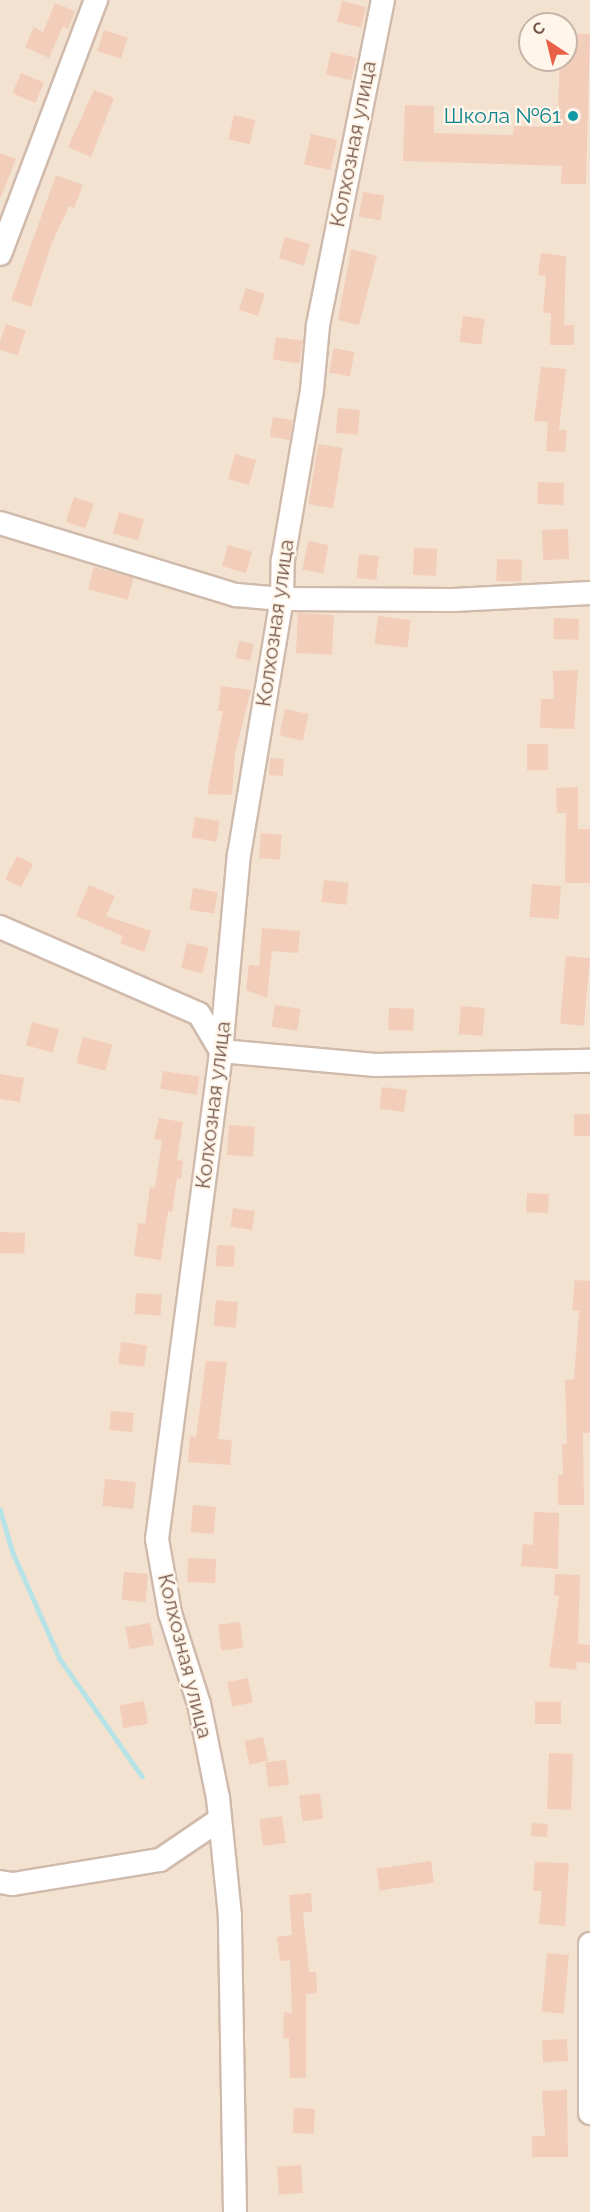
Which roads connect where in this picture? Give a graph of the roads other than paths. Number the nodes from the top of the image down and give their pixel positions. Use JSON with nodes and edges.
{"nodes":[{"id":1,"x":96,"y":0,"type":"edge"},
{"id":2,"x":383,"y":0,"type":"edge"},
{"id":3,"x":0,"y":254,"type":"edge"},
{"id":4,"x":0,"y":523,"type":"edge"},
{"id":5,"x":590,"y":594,"type":"edge"},
{"id":6,"x":282,"y":599,"type":"junction"},
{"id":7,"x":0,"y":927,"type":"edge"},
{"id":8,"x":221,"y":1051,"type":"junction"},
{"id":9,"x":590,"y":1061,"type":"edge"},
{"id":10,"x":219,"y":1820,"type":"junction"},
{"id":11,"x":0,"y":1882,"type":"edge"},
{"id":12,"x":590,"y":1944,"type":"edge"},
{"id":13,"x":590,"y":2112,"type":"edge"},
{"id":14,"x":235,"y":2212,"type":"edge"}],
"edges":[{"from":1,"to":3,"type":"street"},
{"from":2,"to":6,"type":"street","name":"Колхозная улица"},
{"from":4,"to":6,"type":"street"},
{"from":5,"to":6,"type":"street"},
{"from":6,"to":8,"type":"street","name":"Колхозная улица"},
{"from":7,"to":8,"type":"street"},
{"from":8,"to":9,"type":"street"},
{"from":8,"to":10,"type":"street","name":"Колхозная улица"},
{"from":10,"to":11,"type":"street"},
{"from":10,"to":14,"type":"street","name":"Колхозная улица"},
{"from":12,"to":13,"type":"street"}]}
